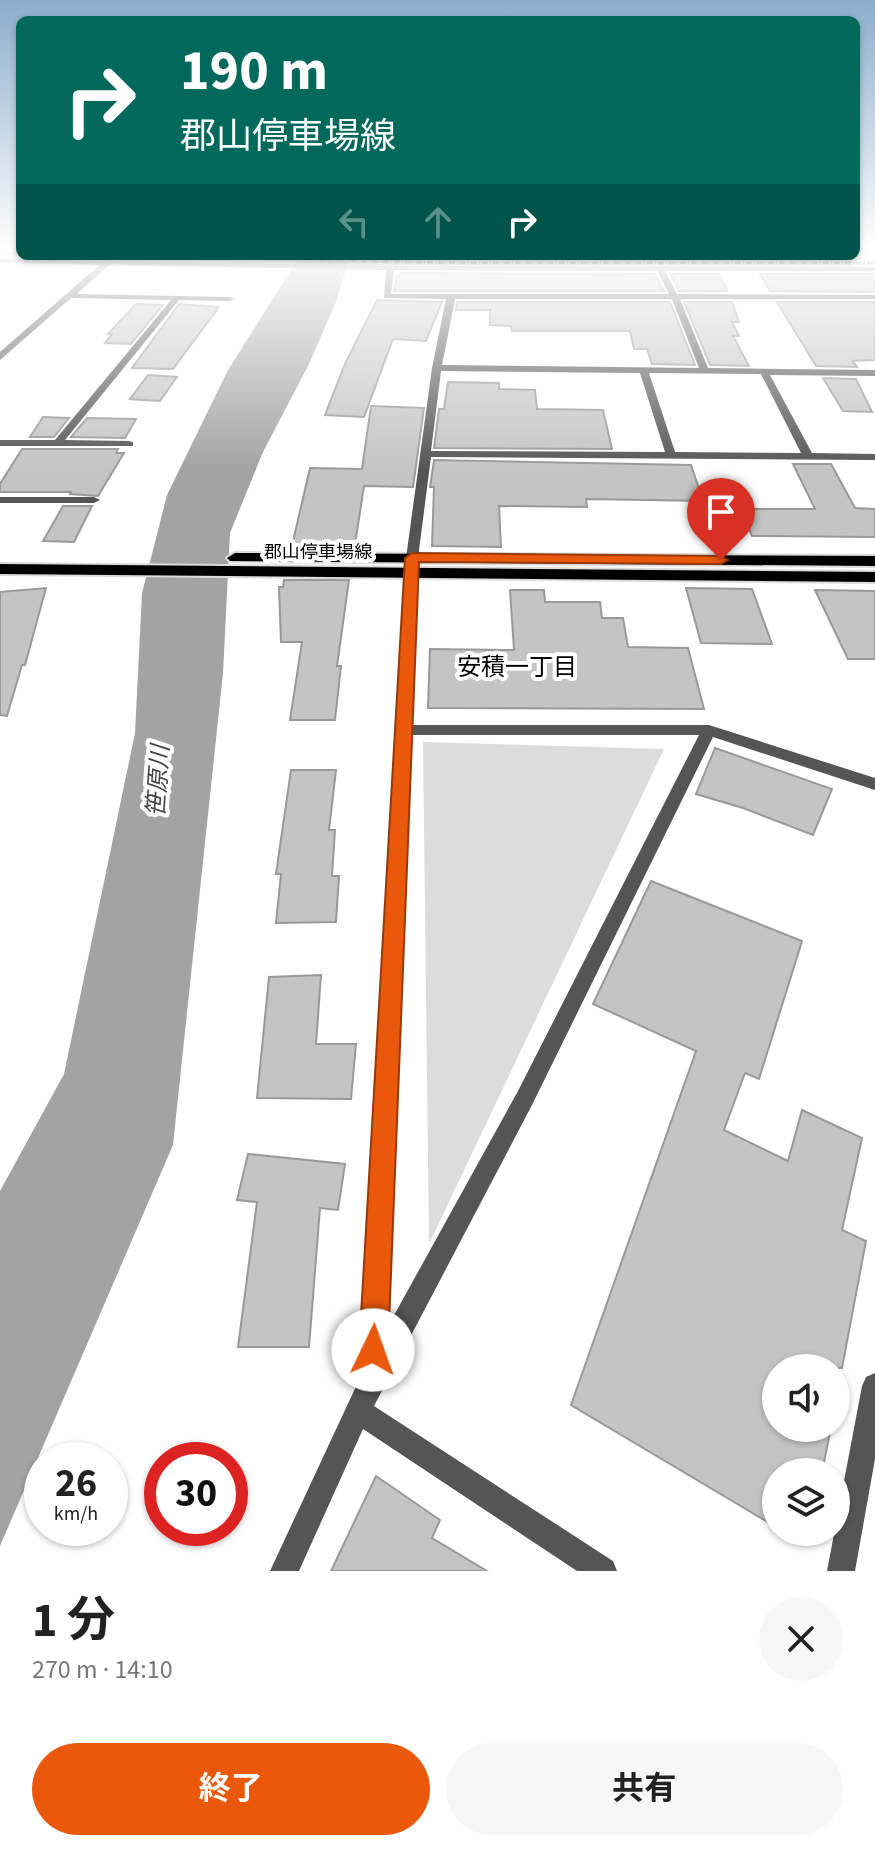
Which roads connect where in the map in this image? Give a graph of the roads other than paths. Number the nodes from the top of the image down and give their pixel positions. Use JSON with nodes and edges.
{"nodes":[{"id":1,"x":37,"y":323,"type":"edge"},
{"id":2,"x":156,"y":323,"type":"edge"},
{"id":3,"x":446,"y":323,"type":"edge"},
{"id":4,"x":686,"y":323,"type":"edge"},
{"id":5,"x":0,"y":357,"type":"edge"},
{"id":6,"x":437,"y":368,"type":"junction"},
{"id":7,"x":644,"y":371,"type":"junction"},
{"id":8,"x":705,"y":372,"type":"junction"},
{"id":9,"x":764,"y":372,"type":"junction"},
{"id":10,"x":875,"y":373,"type":"edge"},
{"id":11,"x":0,"y":443,"type":"edge"},
{"id":12,"x":57,"y":444,"type":"junction"},
{"id":13,"x":129,"y":444,"type":"dead end"},
{"id":14,"x":425,"y":454,"type":"junction"},
{"id":15,"x":671,"y":455,"type":"junction"},
{"id":16,"x":808,"y":456,"type":"junction"},
{"id":17,"x":875,"y":457,"type":"edge"},
{"id":18,"x":0,"y":500,"type":"edge"},
{"id":19,"x":94,"y":500,"type":"dead end"},
{"id":20,"x":0,"y":555,"type":"edge"},
{"id":21,"x":875,"y":561,"type":"edge"},
{"id":22,"x":75,"y":563,"type":"junction"},
{"id":23,"x":412,"y":565,"type":"junction"},
{"id":24,"x":0,"y":569,"type":"edge"},
{"id":25,"x":875,"y":577,"type":"edge"},
{"id":26,"x":403,"y":730,"type":"junction"},
{"id":27,"x":709,"y":730,"type":"junction"},
{"id":28,"x":875,"y":784,"type":"edge"},
{"id":29,"x":372,"y":1381,"type":"junction"},
{"id":30,"x":875,"y":1386,"type":"edge"},
{"id":31,"x":359,"y":1411,"type":"junction"},
{"id":32,"x":284,"y":1571,"type":"edge"},
{"id":33,"x":603,"y":1571,"type":"edge"},
{"id":34,"x":841,"y":1571,"type":"edge"}],
"edges":[{"from":1,"to":5,"type":"street"},
{"from":2,"to":12,"type":"street"},
{"from":3,"to":6,"type":"street"},
{"from":4,"to":8,"type":"street"},
{"from":6,"to":7,"type":"street"},
{"from":6,"to":14,"type":"street"},
{"from":7,"to":8,"type":"street"},
{"from":7,"to":15,"type":"street"},
{"from":8,"to":9,"type":"street"},
{"from":9,"to":10,"type":"street"},
{"from":9,"to":16,"type":"street"},
{"from":11,"to":12,"type":"street"},
{"from":12,"to":13,"type":"street"},
{"from":14,"to":15,"type":"street"},
{"from":14,"to":23,"type":"street"},
{"from":15,"to":16,"type":"street"},
{"from":16,"to":17,"type":"street"},
{"from":18,"to":19,"type":"street"},
{"from":20,"to":22,"type":"main road","name":"郡山停車場線"},
{"from":21,"to":23,"type":"main road","name":"郡山停車場線"},
{"from":22,"to":23,"type":"main road","name":"郡山停車場線"},
{"from":22,"to":24,"type":"main road","name":"郡山停車場線"},
{"from":23,"to":25,"type":"main road","name":"郡山停車場線"},
{"from":23,"to":26,"type":"street"},
{"from":26,"to":27,"type":"street"},
{"from":26,"to":29,"type":"street"},
{"from":27,"to":28,"type":"street"},
{"from":27,"to":29,"type":"street"},
{"from":29,"to":31,"type":"street"},
{"from":30,"to":34,"type":"street"},
{"from":31,"to":32,"type":"street"},
{"from":31,"to":33,"type":"street"}]}
